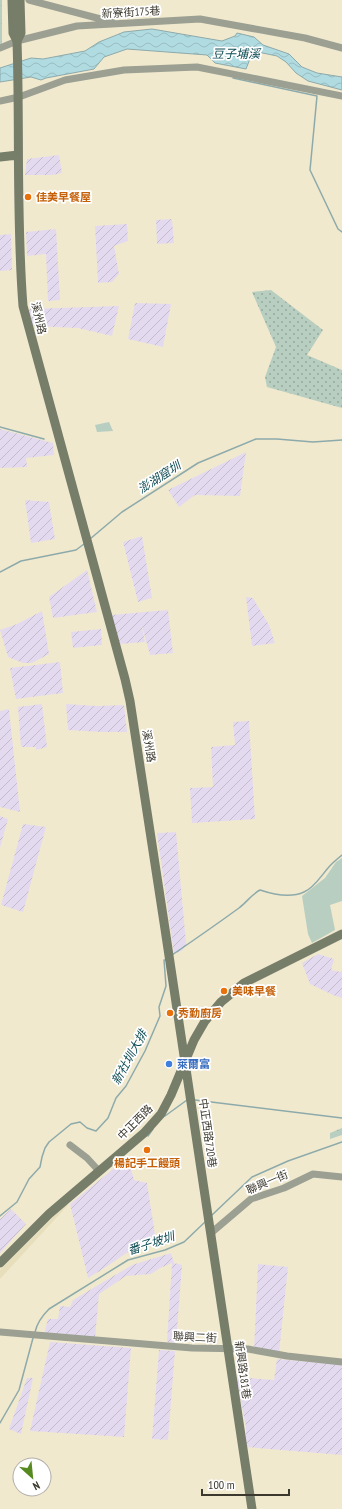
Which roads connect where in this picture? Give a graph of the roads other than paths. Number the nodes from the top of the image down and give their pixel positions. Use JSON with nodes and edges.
{"nodes":[{"id":1,"x":12,"y":0,"type":"edge"},
{"id":2,"x":20,"y":0,"type":"edge"},
{"id":3,"x":30,"y":0,"type":"edge"},
{"id":4,"x":118,"y":24,"type":"junction"},
{"id":5,"x":17,"y":41,"type":"junction"},
{"id":6,"x":0,"y":48,"type":"edge"},
{"id":7,"x":342,"y":48,"type":"edge"},
{"id":8,"x":19,"y":96,"type":"junction"},
{"id":9,"x":342,"y":96,"type":"edge"},
{"id":10,"x":0,"y":101,"type":"edge"},
{"id":11,"x":18,"y":156,"type":"junction"},
{"id":12,"x":0,"y":158,"type":"edge"},
{"id":13,"x":342,"y":934,"type":"edge"},
{"id":14,"x":185,"y":1062,"type":"junction"},
{"id":15,"x":70,"y":1145,"type":"dead end"},
{"id":16,"x":99,"y":1171,"type":"junction"},
{"id":17,"x":342,"y":1177,"type":"edge"},
{"id":18,"x":211,"y":1234,"type":"junction"},
{"id":19,"x":0,"y":1263,"type":"edge"},
{"id":20,"x":0,"y":1332,"type":"edge"},
{"id":21,"x":228,"y":1350,"type":"junction"},
{"id":22,"x":342,"y":1362,"type":"edge"},
{"id":23,"x":252,"y":1509,"type":"edge"}],
"edges":[{"from":1,"to":5,"type":"street"},
{"from":2,"to":5,"type":"street"},
{"from":3,"to":4,"type":"street"},
{"from":4,"to":5,"type":"street","name":"新寮街175巷"},
{"from":4,"to":7,"type":"street","name":"新寮街175巷"},
{"from":5,"to":6,"type":"street","name":"新寮街175巷"},
{"from":5,"to":8,"type":"street","name":"溪州路"},
{"from":8,"to":9,"type":"street"},
{"from":8,"to":10,"type":"street"},
{"from":8,"to":11,"type":"street","name":"溪州路"},
{"from":11,"to":12,"type":"street"},
{"from":11,"to":14,"type":"street","name":"溪州路"},
{"from":13,"to":14,"type":"street","name":"中正西路"},
{"from":14,"to":16,"type":"street","name":"中正西路"},
{"from":14,"to":18,"type":"street","name":"中正西路720巷"},
{"from":15,"to":16,"type":"street"},
{"from":16,"to":19,"type":"street","name":"中正西路"},
{"from":17,"to":18,"type":"street","name":"聯興一街"},
{"from":18,"to":21,"type":"street","name":"新興路181巷"},
{"from":20,"to":21,"type":"street","name":"聯興二街"},
{"from":21,"to":22,"type":"street","name":"聯興二街"},
{"from":21,"to":23,"type":"street","name":"新興路181巷"}]}
